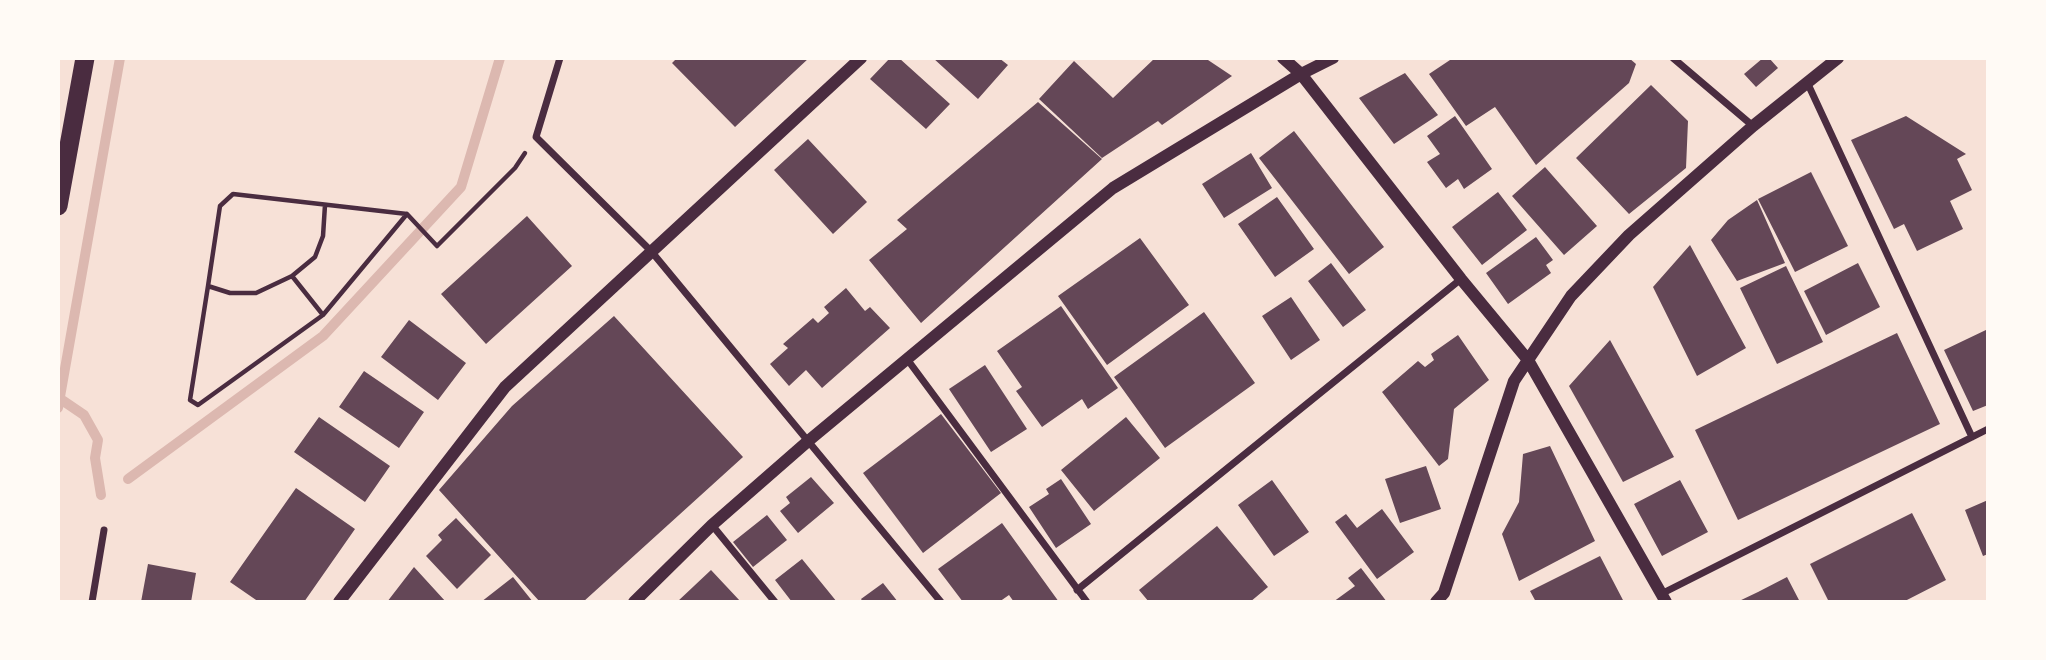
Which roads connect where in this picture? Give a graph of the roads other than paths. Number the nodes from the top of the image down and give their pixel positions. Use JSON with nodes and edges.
{"nodes":[{"id":1,"x":85,"y":58,"type":"edge"},
{"id":2,"x":560,"y":58,"type":"edge"},
{"id":3,"x":861,"y":58,"type":"edge"},
{"id":4,"x":1283,"y":58,"type":"edge"},
{"id":5,"x":1333,"y":58,"type":"edge"},
{"id":6,"x":1673,"y":58,"type":"edge"},
{"id":7,"x":1838,"y":58,"type":"edge"},
{"id":8,"x":1300,"y":74,"type":"junction"},
{"id":9,"x":1807,"y":81,"type":"junction"},
{"id":10,"x":1753,"y":126,"type":"junction"},
{"id":11,"x":58,"y":206,"type":"edge"},
{"id":12,"x":651,"y":251,"type":"junction"},
{"id":13,"x":1461,"y":279,"type":"junction"},
{"id":14,"x":907,"y":359,"type":"junction"},
{"id":15,"x":1528,"y":360,"type":"junction"},
{"id":16,"x":1988,"y":429,"type":"edge"},
{"id":17,"x":1972,"y":436,"type":"junction"},
{"id":18,"x":807,"y":442,"type":"junction"},
{"id":19,"x":712,"y":526,"type":"junction"},
{"id":20,"x":104,"y":530,"type":"dead end"},
{"id":21,"x":1077,"y":590,"type":"junction"},
{"id":22,"x":1664,"y":598,"type":"edge"},
{"id":23,"x":92,"y":602,"type":"edge"},
{"id":24,"x":339,"y":602,"type":"edge"},
{"id":25,"x":634,"y":602,"type":"edge"},
{"id":26,"x":775,"y":602,"type":"edge"},
{"id":27,"x":941,"y":602,"type":"edge"},
{"id":28,"x":1087,"y":602,"type":"edge"},
{"id":29,"x":1436,"y":602,"type":"edge"}],
"edges":[{"from":1,"to":11,"type":"highway"},
{"from":2,"to":12,"type":"street"},
{"from":3,"to":12,"type":"street"},
{"from":4,"to":8,"type":"street"},
{"from":5,"to":8,"type":"street"},
{"from":6,"to":10,"type":"street"},
{"from":7,"to":9,"type":"street"},
{"from":8,"to":13,"type":"street"},
{"from":8,"to":14,"type":"street"},
{"from":9,"to":10,"type":"street"},
{"from":9,"to":17,"type":"street"},
{"from":10,"to":15,"type":"street"},
{"from":12,"to":18,"type":"street"},
{"from":12,"to":24,"type":"street"},
{"from":13,"to":15,"type":"street"},
{"from":13,"to":21,"type":"street"},
{"from":14,"to":18,"type":"street"},
{"from":14,"to":21,"type":"street"},
{"from":15,"to":22,"type":"street"},
{"from":15,"to":29,"type":"street"},
{"from":16,"to":17,"type":"street"},
{"from":17,"to":22,"type":"street"},
{"from":18,"to":19,"type":"street"},
{"from":18,"to":27,"type":"street"},
{"from":19,"to":25,"type":"street"},
{"from":19,"to":26,"type":"street"},
{"from":20,"to":23,"type":"street"},
{"from":21,"to":28,"type":"street"}]}
